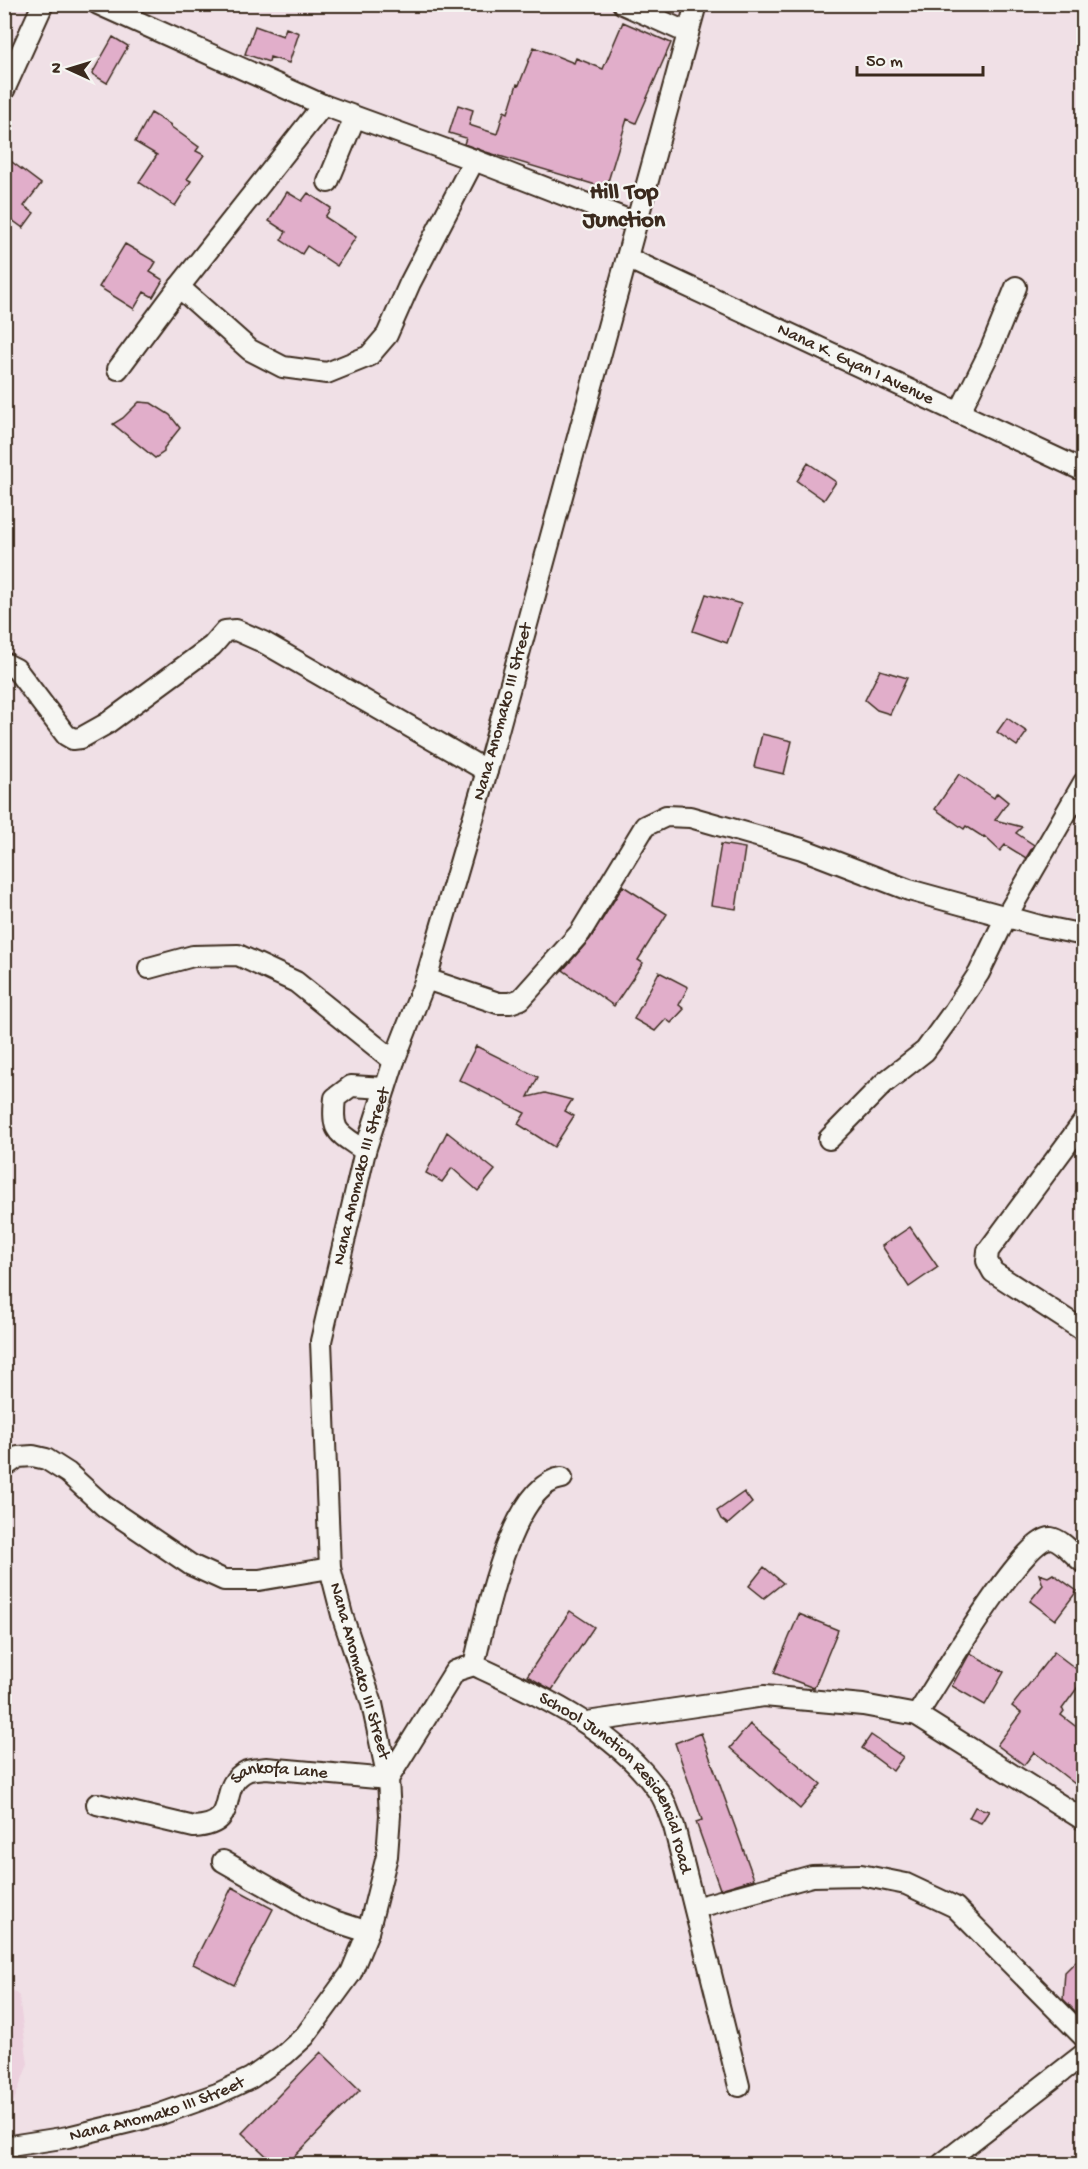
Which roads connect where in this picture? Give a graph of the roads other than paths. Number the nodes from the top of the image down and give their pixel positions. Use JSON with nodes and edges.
{"nodes":[{"id":1,"x":42,"y":4,"type":"edge"},
{"id":2,"x":98,"y":4,"type":"edge"},
{"id":3,"x":623,"y":4,"type":"edge"},
{"id":4,"x":696,"y":4,"type":"edge"},
{"id":5,"x":688,"y":33,"type":"junction"},
{"id":6,"x":4,"y":90,"type":"edge"},
{"id":7,"x":323,"y":105,"type":"junction"},
{"id":8,"x":355,"y":117,"type":"junction"},
{"id":9,"x":474,"y":160,"type":"junction"},
{"id":10,"x":328,"y":182,"type":"dead end"},
{"id":11,"x":636,"y":223,"type":"junction"},
{"id":12,"x":627,"y":258,"type":"junction"},
{"id":13,"x":179,"y":287,"type":"junction"},
{"id":14,"x":1016,"y":287,"type":"dead end"},
{"id":15,"x":118,"y":369,"type":"dead end"},
{"id":16,"x":959,"y":413,"type":"junction"},
{"id":17,"x":1083,"y":471,"type":"edge"},
{"id":18,"x":4,"y":663,"type":"edge"},
{"id":19,"x":487,"y":771,"type":"junction"},
{"id":20,"x":1083,"y":782,"type":"edge"},
{"id":21,"x":1006,"y":917,"type":"junction"},
{"id":22,"x":1083,"y":934,"type":"edge"},
{"id":23,"x":149,"y":968,"type":"dead end"},
{"id":24,"x":426,"y":979,"type":"junction"},
{"id":25,"x":394,"y":1061,"type":"junction"},
{"id":26,"x":385,"y":1088,"type":"junction"},
{"id":27,"x":1083,"y":1121,"type":"edge"},
{"id":28,"x":829,"y":1139,"type":"dead end"},
{"id":29,"x":365,"y":1151,"type":"junction"},
{"id":30,"x":1083,"y":1331,"type":"edge"},
{"id":31,"x":4,"y":1467,"type":"edge"},
{"id":32,"x":562,"y":1478,"type":"dead end"},
{"id":33,"x":1083,"y":1563,"type":"edge"},
{"id":34,"x":330,"y":1568,"type":"junction"},
{"id":35,"x":474,"y":1665,"type":"junction"},
{"id":36,"x":917,"y":1715,"type":"junction"},
{"id":37,"x":587,"y":1722,"type":"junction"},
{"id":38,"x":388,"y":1779,"type":"junction"},
{"id":39,"x":97,"y":1804,"type":"dead end"},
{"id":40,"x":1083,"y":1820,"type":"edge"},
{"id":41,"x":223,"y":1861,"type":"dead end"},
{"id":42,"x":695,"y":1908,"type":"junction"},
{"id":43,"x":368,"y":1932,"type":"junction"},
{"id":44,"x":1083,"y":2037,"type":"edge"},
{"id":45,"x":1083,"y":2054,"type":"edge"},
{"id":46,"x":739,"y":2086,"type":"dead end"},
{"id":47,"x":4,"y":2147,"type":"edge"},
{"id":48,"x":942,"y":2164,"type":"edge"}],
"edges":[{"from":1,"to":6,"type":"street"},
{"from":2,"to":7,"type":"street"},
{"from":3,"to":5,"type":"street"},
{"from":4,"to":5,"type":"street","name":"Nana Anomako III Street"},
{"from":5,"to":11,"type":"street","name":"Nana Anomako III Street"},
{"from":7,"to":8,"type":"street"},
{"from":7,"to":13,"type":"street"},
{"from":8,"to":9,"type":"street"},
{"from":8,"to":10,"type":"street"},
{"from":9,"to":11,"type":"street"},
{"from":9,"to":13,"type":"street"},
{"from":11,"to":12,"type":"street","name":"Nana Anomako III Street"},
{"from":12,"to":16,"type":"street","name":"Nana K. Gyan I Avenue"},
{"from":12,"to":19,"type":"street","name":"Nana Anomako III Street"},
{"from":13,"to":15,"type":"street"},
{"from":14,"to":16,"type":"street"},
{"from":16,"to":17,"type":"street","name":"Nana K. Gyan I Avenue"},
{"from":18,"to":19,"type":"street"},
{"from":19,"to":24,"type":"street","name":"Nana Anomako III Street"},
{"from":20,"to":21,"type":"street"},
{"from":21,"to":22,"type":"street"},
{"from":21,"to":24,"type":"street"},
{"from":21,"to":28,"type":"street"},
{"from":23,"to":25,"type":"street"},
{"from":24,"to":25,"type":"street","name":"Nana Anomako III Street"},
{"from":25,"to":26,"type":"street","name":"Nana Anomako III Street"},
{"from":26,"to":29,"type":"street","name":"Nana Anomako III Street"},
{"from":26,"to":29,"type":"street"},
{"from":27,"to":30,"type":"street"},
{"from":29,"to":34,"type":"street","name":"Nana Anomako III Street"},
{"from":31,"to":34,"type":"street"},
{"from":32,"to":35,"type":"street"},
{"from":33,"to":36,"type":"street"},
{"from":34,"to":38,"type":"street","name":"Nana Anomako III Street"},
{"from":35,"to":37,"type":"street","name":"School Junction Residencial road"},
{"from":35,"to":38,"type":"street"},
{"from":36,"to":37,"type":"street"},
{"from":36,"to":40,"type":"street"},
{"from":37,"to":42,"type":"street","name":"School Junction Residencial road"},
{"from":38,"to":39,"type":"street","name":"Sankofa Lane"},
{"from":38,"to":43,"type":"street","name":"Nana Anomako III Street"},
{"from":41,"to":43,"type":"street"},
{"from":42,"to":44,"type":"street"},
{"from":42,"to":46,"type":"street","name":"School Junction Residencial road"},
{"from":43,"to":47,"type":"street","name":"Nana Anomako III Street"},
{"from":45,"to":48,"type":"street"}]}
